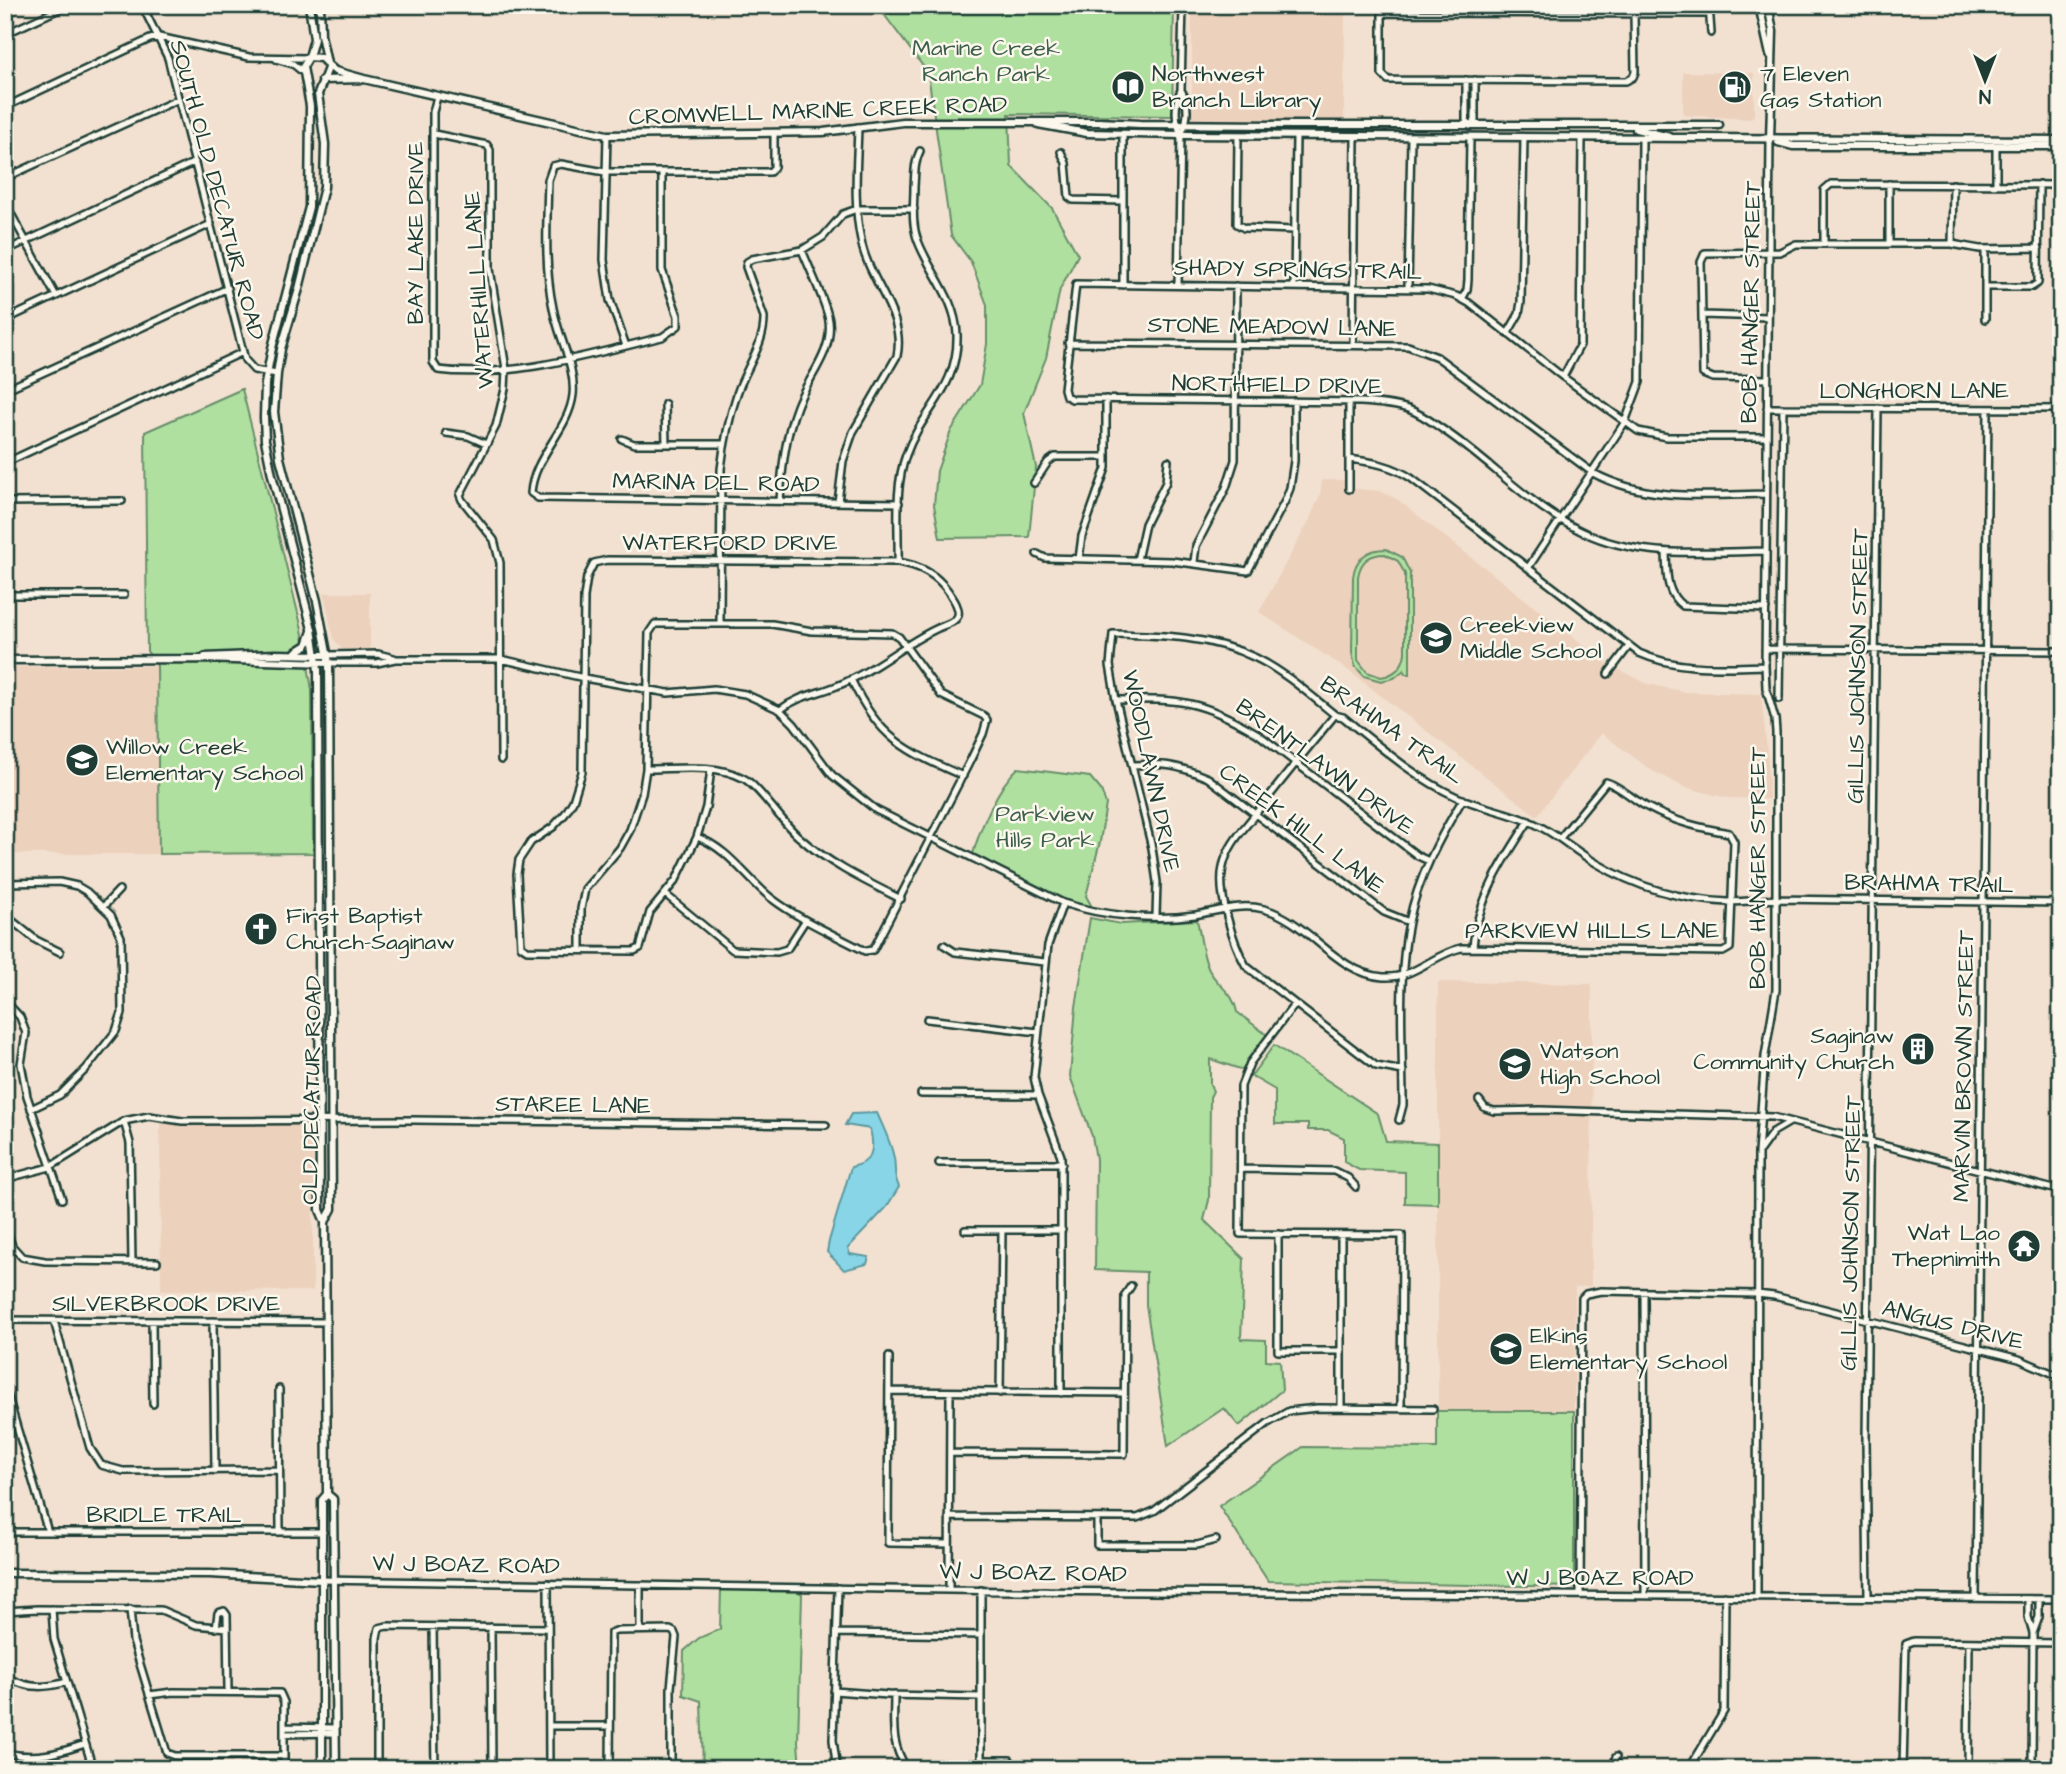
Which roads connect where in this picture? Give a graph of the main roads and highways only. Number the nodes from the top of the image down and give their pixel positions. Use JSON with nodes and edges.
{"nodes":[{"id":1,"x":309,"y":5,"type":"edge"},
{"id":2,"x":320,"y":5,"type":"edge"},
{"id":3,"x":1759,"y":5,"type":"edge"},
{"id":4,"x":1769,"y":5,"type":"edge"},
{"id":5,"x":309,"y":58,"type":"junction"},
{"id":6,"x":326,"y":63,"type":"junction"},
{"id":7,"x":1772,"y":65,"type":"junction"},
{"id":8,"x":305,"y":74,"type":"junction"},
{"id":9,"x":364,"y":79,"type":"junction"},
{"id":10,"x":322,"y":80,"type":"junction"},
{"id":11,"x":1024,"y":122,"type":"junction"},
{"id":12,"x":1296,"y":125,"type":"junction"},
{"id":13,"x":1719,"y":125,"type":"dead end"},
{"id":14,"x":1470,"y":126,"type":"junction"},
{"id":15,"x":1624,"y":126,"type":"junction"},
{"id":16,"x":1296,"y":136,"type":"junction"},
{"id":17,"x":1470,"y":137,"type":"junction"},
{"id":18,"x":1681,"y":139,"type":"junction"},
{"id":19,"x":1770,"y":140,"type":"junction"},
{"id":20,"x":2061,"y":140,"type":"edge"},
{"id":21,"x":2061,"y":146,"type":"edge"},
{"id":22,"x":307,"y":215,"type":"junction"},
{"id":23,"x":318,"y":218,"type":"junction"},
{"id":24,"x":299,"y":530,"type":"junction"},
{"id":25,"x":287,"y":533,"type":"junction"},
{"id":26,"x":312,"y":629,"type":"junction"},
{"id":27,"x":293,"y":653,"type":"junction"},
{"id":28,"x":328,"y":654,"type":"junction"},
{"id":29,"x":317,"y":655,"type":"junction"},
{"id":30,"x":202,"y":659,"type":"junction"},
{"id":31,"x":6,"y":660,"type":"edge"},
{"id":32,"x":318,"y":663,"type":"junction"},
{"id":33,"x":330,"y":663,"type":"junction"},
{"id":34,"x":320,"y":1042,"type":"junction"},
{"id":35,"x":332,"y":1042,"type":"junction"},
{"id":36,"x":325,"y":1222,"type":"junction"},
{"id":37,"x":327,"y":1494,"type":"junction"},
{"id":38,"x":5,"y":1573,"type":"edge"},
{"id":39,"x":321,"y":1580,"type":"junction"},
{"id":40,"x":322,"y":1769,"type":"edge"},
{"id":41,"x":335,"y":1769,"type":"edge"}],
"edges":[{"from":1,"to":5,"type":"main road"},
{"from":2,"to":6,"type":"main road"},
{"from":3,"to":7,"type":"main road"},
{"from":4,"to":7,"type":"main road"},
{"from":5,"to":6,"type":"main road"},
{"from":5,"to":8,"type":"main road"},
{"from":6,"to":9,"type":"main road","name":"CROMWELL MARINE CREEK ROAD"},
{"from":6,"to":10,"type":"main road"},
{"from":7,"to":19,"type":"main road"},
{"from":8,"to":10,"type":"main road"},
{"from":8,"to":22,"type":"main road","name":"SOUTH OLD DECATUR ROAD"},
{"from":9,"to":10,"type":"main road","name":"CROMWELL MARINE CREEK ROAD"},
{"from":9,"to":11,"type":"main road","name":"CROMWELL MARINE CREEK ROAD"},
{"from":10,"to":23,"type":"main road","name":"SOUTH OLD DECATUR ROAD"},
{"from":11,"to":12,"type":"main road","name":"CROMWELL MARINE CREEK ROAD"},
{"from":11,"to":16,"type":"main road","name":"CROMWELL MARINE CREEK ROAD"},
{"from":12,"to":14,"type":"main road","name":"CROMWELL MARINE CREEK ROAD"},
{"from":12,"to":16,"type":"main road"},
{"from":13,"to":15,"type":"main road","name":"CROMWELL MARINE CREEK ROAD"},
{"from":14,"to":15,"type":"main road","name":"CROMWELL MARINE CREEK ROAD"},
{"from":14,"to":17,"type":"main road"},
{"from":15,"to":18,"type":"main road","name":"CROMWELL MARINE CREEK ROAD"},
{"from":16,"to":17,"type":"main road","name":"CROMWELL MARINE CREEK ROAD"},
{"from":17,"to":18,"type":"main road","name":"CROMWELL MARINE CREEK ROAD"},
{"from":18,"to":19,"type":"main road","name":"CROMWELL MARINE CREEK ROAD"},
{"from":19,"to":20,"type":"main road","name":"CROMWELL MARINE CREEK ROAD"},
{"from":19,"to":21,"type":"main road","name":"CROMWELL MARINE CREEK ROAD"},
{"from":22,"to":23,"type":"main road"},
{"from":22,"to":25,"type":"main road","name":"SOUTH OLD DECATUR ROAD"},
{"from":23,"to":24,"type":"main road","name":"SOUTH OLD DECATUR ROAD"},
{"from":24,"to":25,"type":"main road"},
{"from":24,"to":28,"type":"main road","name":"SOUTH OLD DECATUR ROAD"},
{"from":25,"to":26,"type":"main road","name":"SOUTH OLD DECATUR ROAD"},
{"from":26,"to":27,"type":"main road"},
{"from":26,"to":29,"type":"main road","name":"SOUTH OLD DECATUR ROAD"},
{"from":27,"to":29,"type":"main road"},
{"from":27,"to":30,"type":"main road"},
{"from":28,"to":29,"type":"main road"},
{"from":28,"to":33,"type":"main road","name":"SOUTH OLD DECATUR ROAD"},
{"from":29,"to":32,"type":"main road","name":"SOUTH OLD DECATUR ROAD"},
{"from":30,"to":31,"type":"main road"},
{"from":30,"to":32,"type":"main road"},
{"from":32,"to":33,"type":"main road"},
{"from":32,"to":34,"type":"main road","name":"OLD DECATUR ROAD"},
{"from":33,"to":35,"type":"main road","name":"OLD DECATUR ROAD"},
{"from":34,"to":35,"type":"main road"},
{"from":34,"to":36,"type":"main road","name":"OLD DECATUR ROAD"},
{"from":35,"to":36,"type":"main road","name":"OLD DECATUR ROAD"},
{"from":36,"to":37,"type":"main road","name":"OLD DECATUR ROAD"},
{"from":37,"to":39,"type":"main road","name":"OLD DECATUR ROAD"},
{"from":37,"to":41,"type":"main road","name":"OLD DECATUR ROAD"},
{"from":38,"to":39,"type":"main road","name":"W J BOAZ ROAD"},
{"from":39,"to":40,"type":"main road","name":"OLD DECATUR ROAD"}]}
